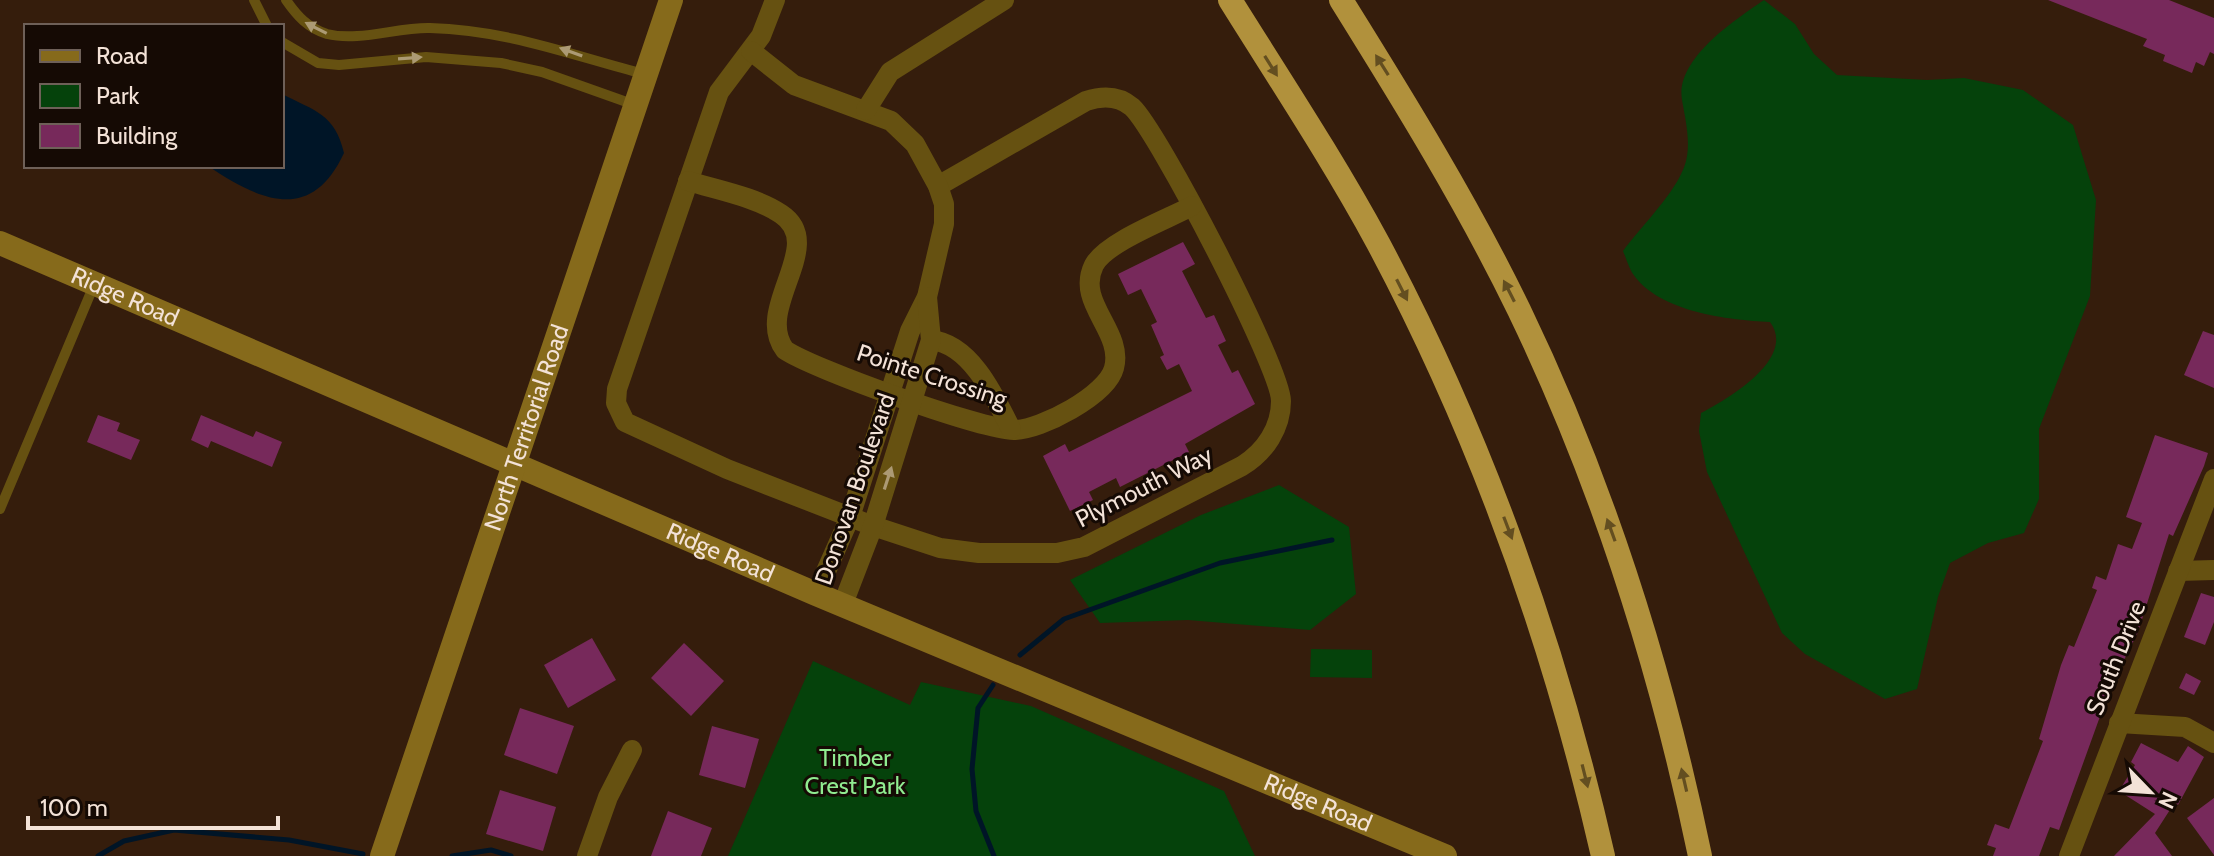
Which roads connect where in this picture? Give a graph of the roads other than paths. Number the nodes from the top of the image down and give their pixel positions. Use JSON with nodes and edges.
{"nodes":[{"id":1,"x":254,"y":0,"type":"edge"},
{"id":2,"x":286,"y":0,"type":"edge"},
{"id":3,"x":671,"y":0,"type":"edge"},
{"id":4,"x":775,"y":0,"type":"edge"},
{"id":5,"x":1004,"y":0,"type":"edge"},
{"id":6,"x":1230,"y":0,"type":"edge"},
{"id":7,"x":1341,"y":0,"type":"edge"},
{"id":8,"x":266,"y":24,"type":"edge"},
{"id":9,"x":284,"y":43,"type":"edge"},
{"id":10,"x":751,"y":51,"type":"junction"},
{"id":11,"x":646,"y":75,"type":"junction"},
{"id":12,"x":636,"y":105,"type":"junction"},
{"id":13,"x":866,"y":110,"type":"junction"},
{"id":14,"x":688,"y":181,"type":"junction"},
{"id":15,"x":938,"y":186,"type":"junction"},
{"id":16,"x":1192,"y":206,"type":"junction"},
{"id":17,"x":0,"y":243,"type":"edge"},
{"id":18,"x":95,"y":283,"type":"junction"},
{"id":19,"x":927,"y":297,"type":"junction"},
{"id":20,"x":931,"y":340,"type":"junction"},
{"id":21,"x":891,"y":392,"type":"junction"},
{"id":22,"x":913,"y":401,"type":"junction"},
{"id":23,"x":1011,"y":429,"type":"junction"},
{"id":24,"x":514,"y":465,"type":"junction"},
{"id":25,"x":2214,"y":479,"type":"edge"},
{"id":26,"x":0,"y":509,"type":"edge"},
{"id":27,"x":850,"y":517,"type":"junction"},
{"id":28,"x":873,"y":526,"type":"junction"},
{"id":29,"x":2214,"y":570,"type":"edge"},
{"id":30,"x":2178,"y":571,"type":"junction"},
{"id":31,"x":816,"y":594,"type":"junction"},
{"id":32,"x":843,"y":604,"type":"junction"},
{"id":33,"x":2119,"y":723,"type":"junction"},
{"id":34,"x":2214,"y":743,"type":"edge"},
{"id":35,"x":632,"y":750,"type":"dead end"},
{"id":36,"x":2075,"y":853,"type":"edge"},
{"id":37,"x":382,"y":856,"type":"edge"},
{"id":38,"x":587,"y":856,"type":"edge"},
{"id":39,"x":1445,"y":856,"type":"edge"},
{"id":40,"x":1603,"y":856,"type":"edge"},
{"id":41,"x":1700,"y":856,"type":"edge"}],
"edges":[{"from":1,"to":8,"type":"lane"},
{"from":11,"to":2,"type":"lane","one_way":true},
{"from":3,"to":11,"type":"street","name":"North Territorial Road"},
{"from":4,"to":10,"type":"street","name":"Plymouth Way"},
{"from":5,"to":13,"type":"street"},
{"from":6,"to":40,"type":"highway","one_way":true},
{"from":41,"to":7,"type":"highway","one_way":true},
{"from":9,"to":12,"type":"lane","one_way":true},
{"from":10,"to":13,"type":"street","name":"Donovan Boulevard"},
{"from":10,"to":14,"type":"street","name":"Plymouth Way"},
{"from":11,"to":12,"type":"street","name":"North Territorial Road"},
{"from":12,"to":24,"type":"street","name":"North Territorial Road"},
{"from":13,"to":15,"type":"street","name":"Donovan Boulevard"},
{"from":14,"to":21,"type":"street","name":"Pointe Crossing"},
{"from":14,"to":27,"type":"street","name":"Plymouth Way"},
{"from":15,"to":16,"type":"street","name":"Plymouth Way"},
{"from":15,"to":19,"type":"street","name":"Donovan Boulevard"},
{"from":16,"to":23,"type":"street","name":"Pointe Crossing"},
{"from":16,"to":28,"type":"street","name":"Plymouth Way"},
{"from":17,"to":18,"type":"street","name":"Ridge Road"},
{"from":18,"to":24,"type":"street","name":"Ridge Road"},
{"from":18,"to":26,"type":"lane"},
{"from":19,"to":20,"type":"street","name":"Donovan Boulevard"},
{"from":19,"to":21,"type":"street","name":"Donovan Boulevard"},
{"from":20,"to":22,"type":"street","name":"Donovan Boulevard"},
{"from":20,"to":23,"type":"street"},
{"from":21,"to":22,"type":"street","name":"Pointe Crossing"},
{"from":21,"to":27,"type":"street","name":"Donovan Boulevard"},
{"from":22,"to":23,"type":"street","name":"Pointe Crossing"},
{"from":28,"to":22,"type":"street","name":"Donovan Boulevard","one_way":true},
{"from":24,"to":31,"type":"street","name":"Ridge Road"},
{"from":24,"to":37,"type":"street","name":"North Territorial Road"},
{"from":25,"to":30,"type":"street","name":"South Drive"},
{"from":27,"to":28,"type":"street","name":"Plymouth Way"},
{"from":27,"to":31,"type":"street","name":"Donovan Boulevard"},
{"from":28,"to":32,"type":"street","name":"Donovan Boulevard"},
{"from":29,"to":30,"type":"street"},
{"from":30,"to":33,"type":"street","name":"South Drive"},
{"from":31,"to":32,"type":"street","name":"Ridge Road"},
{"from":32,"to":39,"type":"street","name":"Ridge Road"},
{"from":33,"to":34,"type":"street"},
{"from":33,"to":36,"type":"street","name":"South Drive"},
{"from":35,"to":38,"type":"street"}]}
